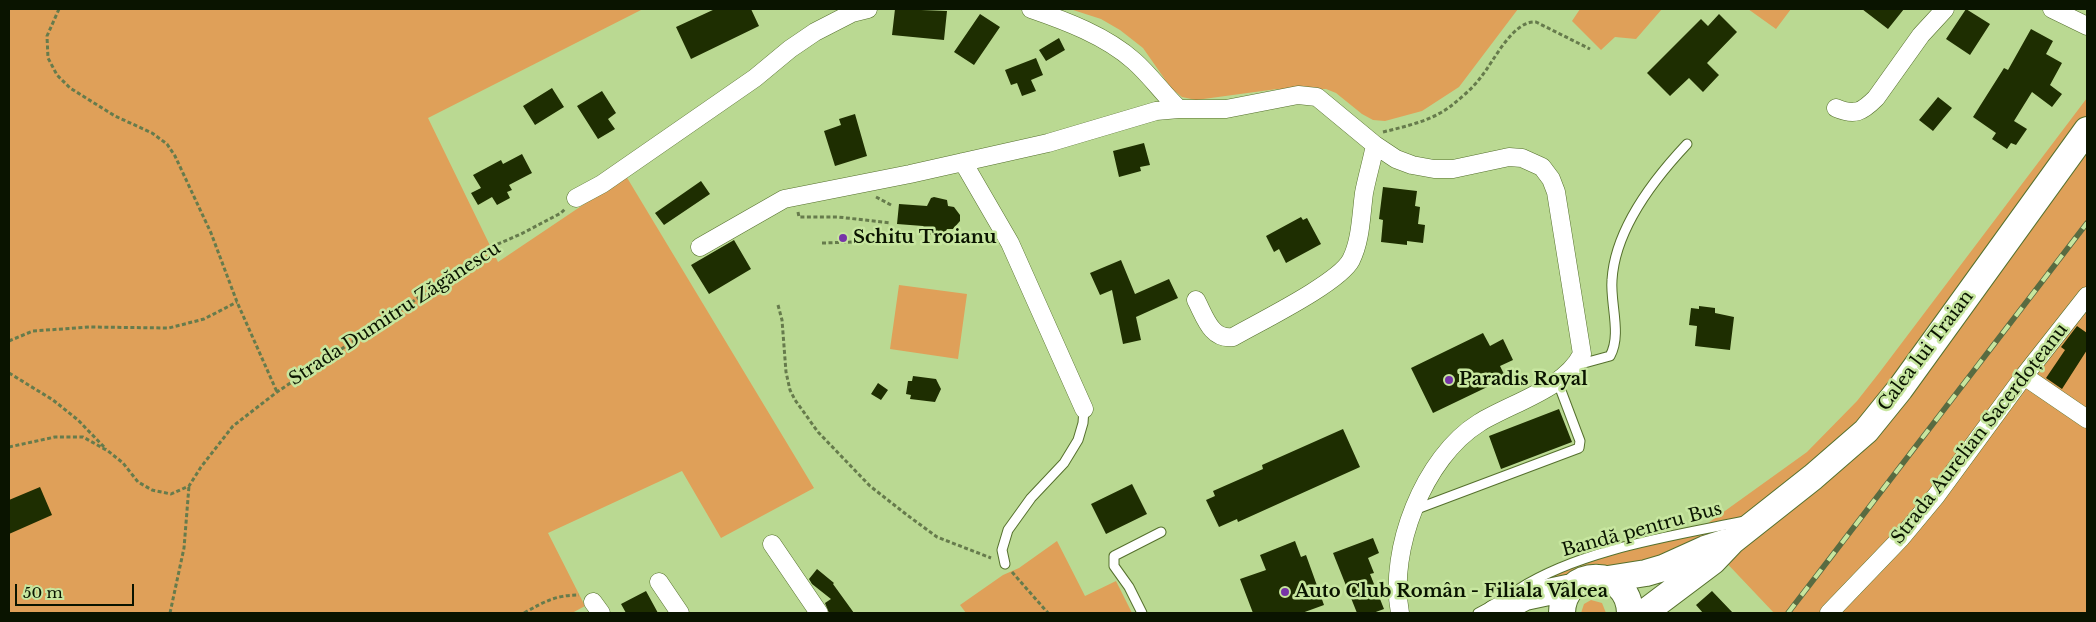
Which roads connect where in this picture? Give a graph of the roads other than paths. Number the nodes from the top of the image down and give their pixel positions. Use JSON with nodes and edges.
{"nodes":[{"id":1,"x":868,"y":9,"type":"edge"},
{"id":2,"x":1031,"y":9,"type":"edge"},
{"id":3,"x":1945,"y":9,"type":"edge"},
{"id":4,"x":2052,"y":9,"type":"edge"},
{"id":5,"x":2087,"y":26,"type":"edge"},
{"id":6,"x":1836,"y":108,"type":"dead end"},
{"id":7,"x":1179,"y":109,"type":"junction"},
{"id":8,"x":2087,"y":130,"type":"edge"},
{"id":9,"x":1370,"y":140,"type":"junction"},
{"id":10,"x":1687,"y":144,"type":"dead end"},
{"id":11,"x":967,"y":161,"type":"junction"},
{"id":12,"x":576,"y":198,"type":"road end"},
{"id":13,"x":700,"y":247,"type":"dead end"},
{"id":14,"x":2087,"y":296,"type":"edge"},
{"id":15,"x":1196,"y":300,"type":"dead end"},
{"id":16,"x":2080,"y":318,"type":"edge"},
{"id":17,"x":1576,"y":365,"type":"junction"},
{"id":18,"x":2024,"y":376,"type":"junction"},
{"id":19,"x":1557,"y":380,"type":"junction"},
{"id":20,"x":1084,"y":409,"type":"joint"},
{"id":21,"x":2087,"y":419,"type":"edge"},
{"id":22,"x":1414,"y":510,"type":"junction"},
{"id":23,"x":1765,"y":516,"type":"junction"},
{"id":24,"x":1161,"y":532,"type":"dead end"},
{"id":25,"x":1732,"y":541,"type":"junction"},
{"id":26,"x":772,"y":544,"type":"dead end"},
{"id":27,"x":1006,"y":564,"type":"road end"},
{"id":28,"x":1608,"y":579,"type":"junction"},
{"id":29,"x":659,"y":582,"type":"dead end"},
{"id":30,"x":1572,"y":587,"type":"junction"},
{"id":31,"x":680,"y":613,"type":"edge"},
{"id":32,"x":819,"y":613,"type":"edge"},
{"id":33,"x":1142,"y":613,"type":"edge"},
{"id":34,"x":1400,"y":613,"type":"edge"},
{"id":35,"x":1478,"y":613,"type":"edge"},
{"id":36,"x":1495,"y":613,"type":"edge"},
{"id":37,"x":1562,"y":613,"type":"edge"},
{"id":38,"x":1630,"y":613,"type":"edge"},
{"id":39,"x":1644,"y":613,"type":"edge"},
{"id":40,"x":1829,"y":613,"type":"edge"}],
"edges":[{"from":1,"to":12,"type":"street"},
{"from":2,"to":7,"type":"street"},
{"from":3,"to":6,"type":"street"},
{"from":4,"to":5,"type":"street"},
{"from":7,"to":9,"type":"street"},
{"from":7,"to":11,"type":"street"},
{"from":8,"to":23,"type":"main road","name":"Calea lui Traian"},
{"from":9,"to":15,"type":"street"},
{"from":9,"to":17,"type":"street"},
{"from":10,"to":17,"type":"lane"},
{"from":11,"to":13,"type":"street"},
{"from":11,"to":20,"type":"street"},
{"from":14,"to":16,"type":"street","name":"Strada Aurelian Sacerdoțeanu"},
{"from":16,"to":18,"type":"street","name":"Strada Aurelian Sacerdoțeanu"},
{"from":17,"to":19,"type":"street"},
{"from":18,"to":21,"type":"street"},
{"from":18,"to":40,"type":"street","name":"Strada Aurelian Sacerdoțeanu"},
{"from":19,"to":22,"type":"street"},
{"from":19,"to":22,"type":"lane"},
{"from":20,"to":27,"type":"lane"},
{"from":22,"to":34,"type":"street"},
{"from":23,"to":25,"type":"main road","name":"Calea lui Traian"},
{"from":23,"to":35,"type":"lane","name":"Bandă pentru Bus"},
{"from":24,"to":33,"type":"lane"},
{"from":25,"to":28,"type":"main road","name":"Calea lui Traian"},
{"from":25,"to":39,"type":"main road","name":"Calea lui Traian"},
{"from":26,"to":32,"type":"street"},
{"from":28,"to":30,"type":"main road","name":"Calea lui Traian"},
{"from":28,"to":38,"type":"main road"},
{"from":29,"to":31,"type":"street"},
{"from":30,"to":36,"type":"main road","name":"Calea lui Traian"},
{"from":30,"to":37,"type":"main road"}]}
